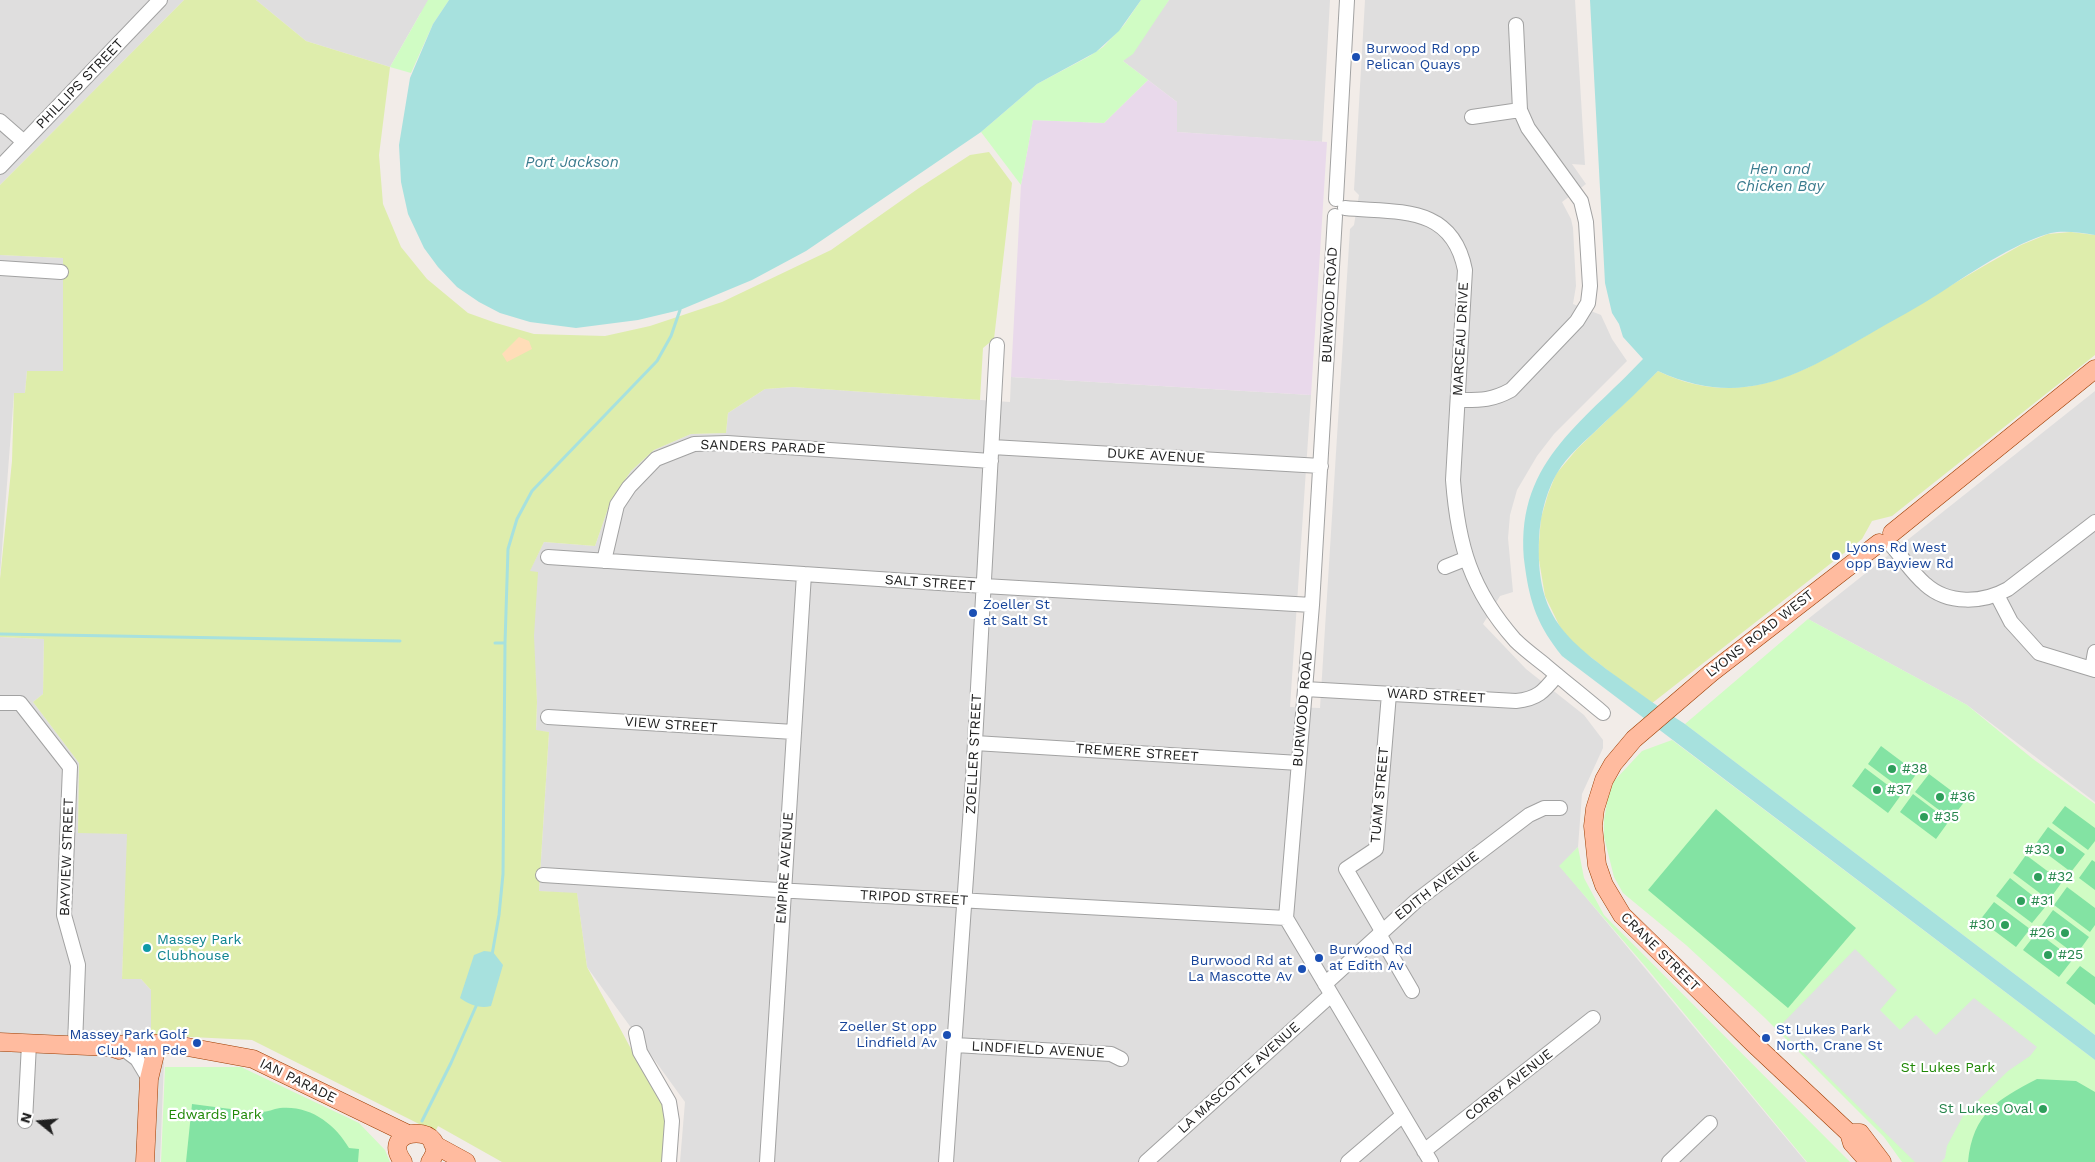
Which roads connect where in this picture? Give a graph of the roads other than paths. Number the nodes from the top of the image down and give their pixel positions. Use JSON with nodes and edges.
{"nodes":[{"id":1,"x":160,"y":0,"type":"edge"},
{"id":2,"x":1347,"y":0,"type":"edge"},
{"id":3,"x":1516,"y":25,"type":"dead end"},
{"id":4,"x":1520,"y":110,"type":"junction"},
{"id":5,"x":1472,"y":117,"type":"dead end"},
{"id":6,"x":0,"y":121,"type":"edge"},
{"id":7,"x":24,"y":142,"type":"junction"},
{"id":8,"x":0,"y":167,"type":"edge"},
{"id":9,"x":1339,"y":208,"type":"junction"},
{"id":10,"x":0,"y":268,"type":"edge"},
{"id":11,"x":61,"y":272,"type":"dead end"},
{"id":12,"x":997,"y":345,"type":"dead end"},
{"id":13,"x":2095,"y":369,"type":"edge"},
{"id":14,"x":1458,"y":400,"type":"junction"},
{"id":15,"x":992,"y":446,"type":"junction"},
{"id":16,"x":991,"y":461,"type":"junction"},
{"id":17,"x":1321,"y":466,"type":"junction"},
{"id":18,"x":2095,"y":522,"type":"edge"},
{"id":19,"x":1888,"y":540,"type":"junction"},
{"id":20,"x":548,"y":557,"type":"dead end"},
{"id":21,"x":1465,"y":559,"type":"junction"},
{"id":22,"x":604,"y":561,"type":"junction"},
{"id":23,"x":1445,"y":567,"type":"dead end"},
{"id":24,"x":804,"y":574,"type":"junction"},
{"id":25,"x":984,"y":586,"type":"junction"},
{"id":26,"x":1997,"y":596,"type":"junction"},
{"id":27,"x":1312,"y":605,"type":"junction"},
{"id":28,"x":2095,"y":652,"type":"edge"},
{"id":29,"x":2093,"y":670,"type":"edge"},
{"id":30,"x":1557,"y":675,"type":"junction"},
{"id":31,"x":1305,"y":688,"type":"junction"},
{"id":32,"x":1389,"y":694,"type":"junction"},
{"id":33,"x":0,"y":703,"type":"edge"},
{"id":34,"x":1604,"y":714,"type":"dead end"},
{"id":35,"x":548,"y":717,"type":"dead end"},
{"id":36,"x":1644,"y":729,"type":"joint"},
{"id":37,"x":794,"y":732,"type":"junction"},
{"id":38,"x":975,"y":743,"type":"junction"},
{"id":39,"x":1299,"y":764,"type":"junction"},
{"id":40,"x":1560,"y":808,"type":"dead end"},
{"id":41,"x":543,"y":875,"type":"dead end"},
{"id":42,"x":784,"y":891,"type":"junction"},
{"id":43,"x":965,"y":901,"type":"junction"},
{"id":44,"x":1286,"y":918,"type":"junction"},
{"id":45,"x":1380,"y":932,"type":"junction"},
{"id":46,"x":1328,"y":990,"type":"junction"},
{"id":47,"x":1412,"y":991,"type":"dead end"},
{"id":48,"x":1594,"y":1018,"type":"dead end"},
{"id":49,"x":636,"y":1032,"type":"dead end"},
{"id":50,"x":0,"y":1042,"type":"edge"},
{"id":51,"x":29,"y":1044,"type":"junction"},
{"id":52,"x":76,"y":1045,"type":"junction"},
{"id":53,"x":955,"y":1045,"type":"junction"},
{"id":54,"x":134,"y":1048,"type":"junction"},
{"id":55,"x":217,"y":1053,"type":"junction"},
{"id":56,"x":155,"y":1054,"type":"junction"},
{"id":57,"x":1121,"y":1059,"type":"dead end"},
{"id":58,"x":148,"y":1079,"type":"junction"},
{"id":59,"x":1403,"y":1115,"type":"junction"},
{"id":60,"x":375,"y":1120,"type":"junction"},
{"id":61,"x":25,"y":1121,"type":"dead end"},
{"id":62,"x":1710,"y":1123,"type":"dead end"},
{"id":63,"x":1849,"y":1133,"type":"junction"},
{"id":64,"x":408,"y":1134,"type":"junction"},
{"id":65,"x":431,"y":1155,"type":"edge"},
{"id":66,"x":1428,"y":1157,"type":"edge"},
{"id":67,"x":400,"y":1158,"type":"edge"},
{"id":68,"x":465,"y":1161,"type":"edge"},
{"id":69,"x":145,"y":1162,"type":"edge"},
{"id":70,"x":669,"y":1162,"type":"edge"},
{"id":71,"x":767,"y":1162,"type":"edge"},
{"id":72,"x":946,"y":1162,"type":"edge"},
{"id":73,"x":1146,"y":1162,"type":"edge"},
{"id":74,"x":1348,"y":1162,"type":"edge"},
{"id":75,"x":1668,"y":1162,"type":"edge"},
{"id":76,"x":1869,"y":1162,"type":"edge"},
{"id":77,"x":1882,"y":1162,"type":"edge"}],
"edges":[{"from":1,"to":7,"type":"street","name":"PHILLIPS STREET"},
{"from":2,"to":9,"type":"street","name":"BURWOOD ROAD"},
{"from":3,"to":4,"type":"street"},
{"from":4,"to":5,"type":"street"},
{"from":4,"to":14,"type":"street"},
{"from":6,"to":7,"type":"street"},
{"from":7,"to":8,"type":"street","name":"PHILLIPS STREET"},
{"from":9,"to":14,"type":"street","name":"MARCEAU DRIVE"},
{"from":9,"to":17,"type":"street","name":"BURWOOD ROAD"},
{"from":10,"to":11,"type":"street"},
{"from":12,"to":15,"type":"street","name":"ZOELLER STREET"},
{"from":13,"to":19,"type":"main road","name":"LYONS ROAD WEST"},
{"from":14,"to":21,"type":"street","name":"MARCEAU DRIVE"},
{"from":15,"to":16,"type":"street","name":"ZOELLER STREET"},
{"from":15,"to":17,"type":"street","name":"DUKE AVENUE"},
{"from":16,"to":22,"type":"street","name":"SANDERS PARADE"},
{"from":16,"to":25,"type":"street","name":"ZOELLER STREET"},
{"from":17,"to":27,"type":"street","name":"BURWOOD ROAD"},
{"from":18,"to":26,"type":"street"},
{"from":19,"to":26,"type":"street"},
{"from":19,"to":36,"type":"main road","name":"LYONS ROAD WEST"},
{"from":20,"to":22,"type":"street","name":"SALT STREET"},
{"from":21,"to":23,"type":"street"},
{"from":21,"to":30,"type":"street","name":"MARCEAU DRIVE"},
{"from":22,"to":24,"type":"street","name":"SALT STREET"},
{"from":24,"to":25,"type":"street","name":"SALT STREET"},
{"from":24,"to":37,"type":"street","name":"EMPIRE AVENUE"},
{"from":25,"to":27,"type":"street","name":"SALT STREET"},
{"from":25,"to":38,"type":"street","name":"ZOELLER STREET"},
{"from":26,"to":29,"type":"street"},
{"from":27,"to":31,"type":"street","name":"BURWOOD ROAD"},
{"from":28,"to":29,"type":"street"},
{"from":30,"to":32,"type":"street","name":"WARD STREET"},
{"from":30,"to":34,"type":"street","name":"MARCEAU DRIVE"},
{"from":31,"to":32,"type":"street","name":"WARD STREET"},
{"from":31,"to":39,"type":"street","name":"BURWOOD ROAD"},
{"from":32,"to":45,"type":"street","name":"TUAM STREET"},
{"from":33,"to":52,"type":"street","name":"BAYVIEW STREET"},
{"from":35,"to":37,"type":"street","name":"VIEW STREET"},
{"from":36,"to":63,"type":"main road","name":"CRANE STREET"},
{"from":37,"to":42,"type":"street","name":"EMPIRE AVENUE"},
{"from":38,"to":39,"type":"street","name":"TREMERE STREET"},
{"from":38,"to":43,"type":"street","name":"ZOELLER STREET"},
{"from":39,"to":44,"type":"street","name":"BURWOOD ROAD"},
{"from":40,"to":45,"type":"street","name":"EDITH AVENUE"},
{"from":41,"to":42,"type":"street","name":"TRIPOD STREET"},
{"from":42,"to":43,"type":"street","name":"TRIPOD STREET"},
{"from":42,"to":71,"type":"street","name":"EMPIRE AVENUE"},
{"from":43,"to":44,"type":"street","name":"TRIPOD STREET"},
{"from":43,"to":53,"type":"street","name":"ZOELLER STREET"},
{"from":44,"to":46,"type":"street"},
{"from":45,"to":46,"type":"street","name":"EDITH AVENUE"},
{"from":45,"to":47,"type":"street","name":"TUAM STREET"},
{"from":46,"to":59,"type":"street"},
{"from":46,"to":73,"type":"street","name":"LA MASCOTTE AVENUE"},
{"from":48,"to":66,"type":"street","name":"CORBY AVENUE"},
{"from":49,"to":70,"type":"street"},
{"from":50,"to":51,"type":"main road","name":"IAN PARADE"},
{"from":51,"to":52,"type":"main road","name":"IAN PARADE"},
{"from":51,"to":61,"type":"street"},
{"from":52,"to":54,"type":"main road","name":"IAN PARADE"},
{"from":53,"to":57,"type":"street","name":"LINDFIELD AVENUE"},
{"from":53,"to":72,"type":"street","name":"ZOELLER STREET"},
{"from":54,"to":55,"type":"main road","name":"IAN PARADE"},
{"from":54,"to":56,"type":"main road"},
{"from":54,"to":58,"type":"street"},
{"from":55,"to":56,"type":"main road","name":"IAN PARADE"},
{"from":55,"to":60,"type":"main road","name":"IAN PARADE"},
{"from":56,"to":58,"type":"main road"},
{"from":58,"to":69,"type":"main road"},
{"from":59,"to":66,"type":"street"},
{"from":59,"to":74,"type":"street"},
{"from":60,"to":64,"type":"main road","name":"IAN PARADE"},
{"from":60,"to":67,"type":"main road","name":"IAN PARADE"},
{"from":62,"to":75,"type":"street"},
{"from":63,"to":76,"type":"main road","name":"CRANE STREET"},
{"from":63,"to":77,"type":"main road","name":"CRANE STREET"},
{"from":64,"to":65,"type":"main road","name":"IAN PARADE"},
{"from":64,"to":67,"type":"main road"},
{"from":65,"to":68,"type":"main road"}]}
